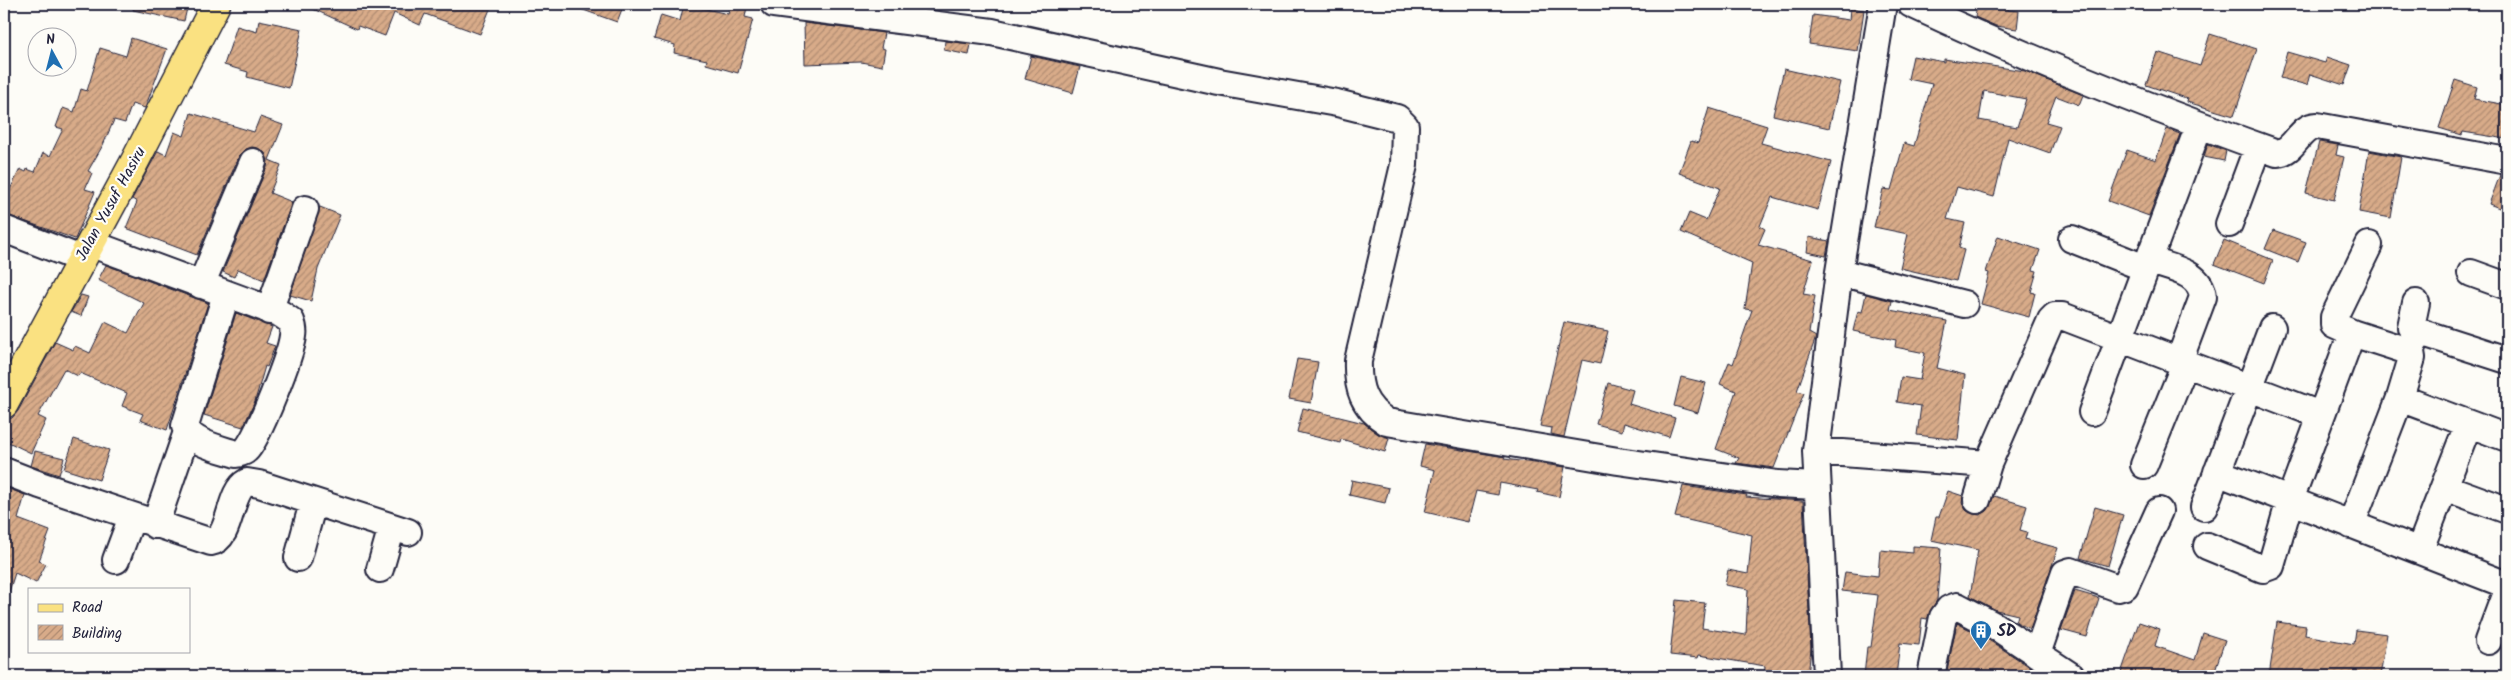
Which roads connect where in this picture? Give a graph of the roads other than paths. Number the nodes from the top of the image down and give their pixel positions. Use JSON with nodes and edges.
{"nodes":[{"id":1,"x":216,"y":4,"type":"edge"},
{"id":2,"x":774,"y":4,"type":"edge"},
{"id":3,"x":1883,"y":4,"type":"edge"},
{"id":4,"x":1911,"y":4,"type":"edge"},
{"id":5,"x":2199,"y":126,"type":"junction"},
{"id":6,"x":2258,"y":146,"type":"junction"},
{"id":7,"x":2507,"y":161,"type":"edge"},
{"id":8,"x":253,"y":162,"type":"dead end"},
{"id":9,"x":305,"y":209,"type":"dead end"},
{"id":10,"x":2229,"y":224,"type":"dead end"},
{"id":11,"x":4,"y":229,"type":"edge"},
{"id":12,"x":2072,"y":239,"type":"dead end"},
{"id":13,"x":2369,"y":246,"type":"dead end"},
{"id":14,"x":86,"y":251,"type":"junction"},
{"id":15,"x":2146,"y":264,"type":"junction"},
{"id":16,"x":1839,"y":272,"type":"junction"},
{"id":17,"x":2470,"y":273,"type":"dead end"},
{"id":18,"x":201,"y":285,"type":"junction"},
{"id":19,"x":2507,"y":286,"type":"edge"},
{"id":20,"x":226,"y":295,"type":"junction"},
{"id":21,"x":2416,"y":303,"type":"dead end"},
{"id":22,"x":1964,"y":304,"type":"dead end"},
{"id":23,"x":269,"y":310,"type":"junction"},
{"id":24,"x":2272,"y":328,"type":"dead end"},
{"id":25,"x":2352,"y":333,"type":"junction"},
{"id":26,"x":2118,"y":338,"type":"junction"},
{"id":27,"x":2414,"y":342,"type":"junction"},
{"id":28,"x":2507,"y":360,"type":"edge"},
{"id":29,"x":2182,"y":363,"type":"junction"},
{"id":30,"x":2249,"y":388,"type":"junction"},
{"id":31,"x":2400,"y":398,"type":"junction"},
{"id":32,"x":4,"y":404,"type":"edge"},
{"id":33,"x":2092,"y":412,"type":"dead end"},
{"id":34,"x":2320,"y":415,"type":"junction"},
{"id":35,"x":2468,"y":425,"type":"junction"},
{"id":36,"x":187,"y":432,"type":"junction"},
{"id":37,"x":2507,"y":438,"type":"edge"},
{"id":38,"x":1816,"y":451,"type":"junction"},
{"id":39,"x":1988,"y":464,"type":"junction"},
{"id":40,"x":2144,"y":465,"type":"dead end"},
{"id":41,"x":4,"y":471,"type":"edge"},
{"id":42,"x":2217,"y":472,"type":"junction"},
{"id":43,"x":1816,"y":486,"type":"junction"},
{"id":44,"x":2444,"y":487,"type":"junction"},
{"id":45,"x":1978,"y":500,"type":"dead end"},
{"id":46,"x":2290,"y":500,"type":"junction"},
{"id":47,"x":313,"y":503,"type":"junction"},
{"id":48,"x":2204,"y":507,"type":"dead end"},
{"id":49,"x":2507,"y":510,"type":"edge"},
{"id":50,"x":2158,"y":511,"type":"dead end"},
{"id":51,"x":144,"y":521,"type":"junction"},
{"id":52,"x":2351,"y":525,"type":"junction"},
{"id":53,"x":2207,"y":546,"type":"dead end"},
{"id":54,"x":2420,"y":549,"type":"junction"},
{"id":55,"x":298,"y":558,"type":"dead end"},
{"id":56,"x":116,"y":560,"type":"dead end"},
{"id":57,"x":380,"y":569,"type":"dead end"},
{"id":58,"x":2507,"y":585,"type":"edge"},
{"id":59,"x":2507,"y":590,"type":"edge"},
{"id":60,"x":2488,"y":641,"type":"dead end"},
{"id":61,"x":2037,"y":654,"type":"junction"},
{"id":62,"x":1828,"y":676,"type":"edge"},
{"id":63,"x":1931,"y":676,"type":"edge"},
{"id":64,"x":2071,"y":676,"type":"edge"}],
"edges":[{"from":1,"to":14,"type":"main road","name":"Jalan Yusuf Hasiru"},
{"from":2,"to":43,"type":"street"},
{"from":3,"to":16,"type":"street"},
{"from":4,"to":5,"type":"street"},
{"from":5,"to":6,"type":"street"},
{"from":5,"to":15,"type":"street"},
{"from":6,"to":7,"type":"street"},
{"from":6,"to":10,"type":"street"},
{"from":8,"to":18,"type":"street"},
{"from":9,"to":23,"type":"street"},
{"from":11,"to":14,"type":"street"},
{"from":12,"to":15,"type":"street"},
{"from":13,"to":25,"type":"street"},
{"from":14,"to":18,"type":"street"},
{"from":14,"to":32,"type":"main road","name":"Jalan Yusuf Hasiru"},
{"from":15,"to":26,"type":"street"},
{"from":15,"to":29,"type":"street"},
{"from":16,"to":22,"type":"street"},
{"from":16,"to":38,"type":"street"},
{"from":17,"to":19,"type":"street"},
{"from":18,"to":20,"type":"street"},
{"from":20,"to":23,"type":"street"},
{"from":20,"to":36,"type":"street"},
{"from":21,"to":27,"type":"street"},
{"from":23,"to":36,"type":"street"},
{"from":24,"to":30,"type":"street"},
{"from":25,"to":27,"type":"street"},
{"from":25,"to":34,"type":"street"},
{"from":26,"to":29,"type":"street"},
{"from":26,"to":33,"type":"street"},
{"from":26,"to":39,"type":"street"},
{"from":27,"to":28,"type":"street"},
{"from":27,"to":31,"type":"street"},
{"from":29,"to":30,"type":"street"},
{"from":29,"to":40,"type":"street"},
{"from":30,"to":34,"type":"street"},
{"from":30,"to":42,"type":"street"},
{"from":31,"to":35,"type":"street"},
{"from":31,"to":52,"type":"street"},
{"from":34,"to":46,"type":"street"},
{"from":35,"to":37,"type":"street"},
{"from":35,"to":44,"type":"street"},
{"from":36,"to":51,"type":"street"},
{"from":38,"to":39,"type":"street"},
{"from":38,"to":43,"type":"street"},
{"from":39,"to":45,"type":"street"},
{"from":41,"to":51,"type":"street"},
{"from":42,"to":46,"type":"street"},
{"from":42,"to":48,"type":"street"},
{"from":43,"to":62,"type":"street"},
{"from":44,"to":49,"type":"street"},
{"from":44,"to":54,"type":"street"},
{"from":46,"to":52,"type":"street"},
{"from":46,"to":53,"type":"street"},
{"from":47,"to":51,"type":"street"},
{"from":47,"to":55,"type":"street"},
{"from":47,"to":57,"type":"street"},
{"from":50,"to":61,"type":"street"},
{"from":51,"to":56,"type":"street"},
{"from":52,"to":54,"type":"street"},
{"from":54,"to":58,"type":"street"},
{"from":59,"to":60,"type":"street"},
{"from":61,"to":63,"type":"street"},
{"from":61,"to":64,"type":"street"}]}
